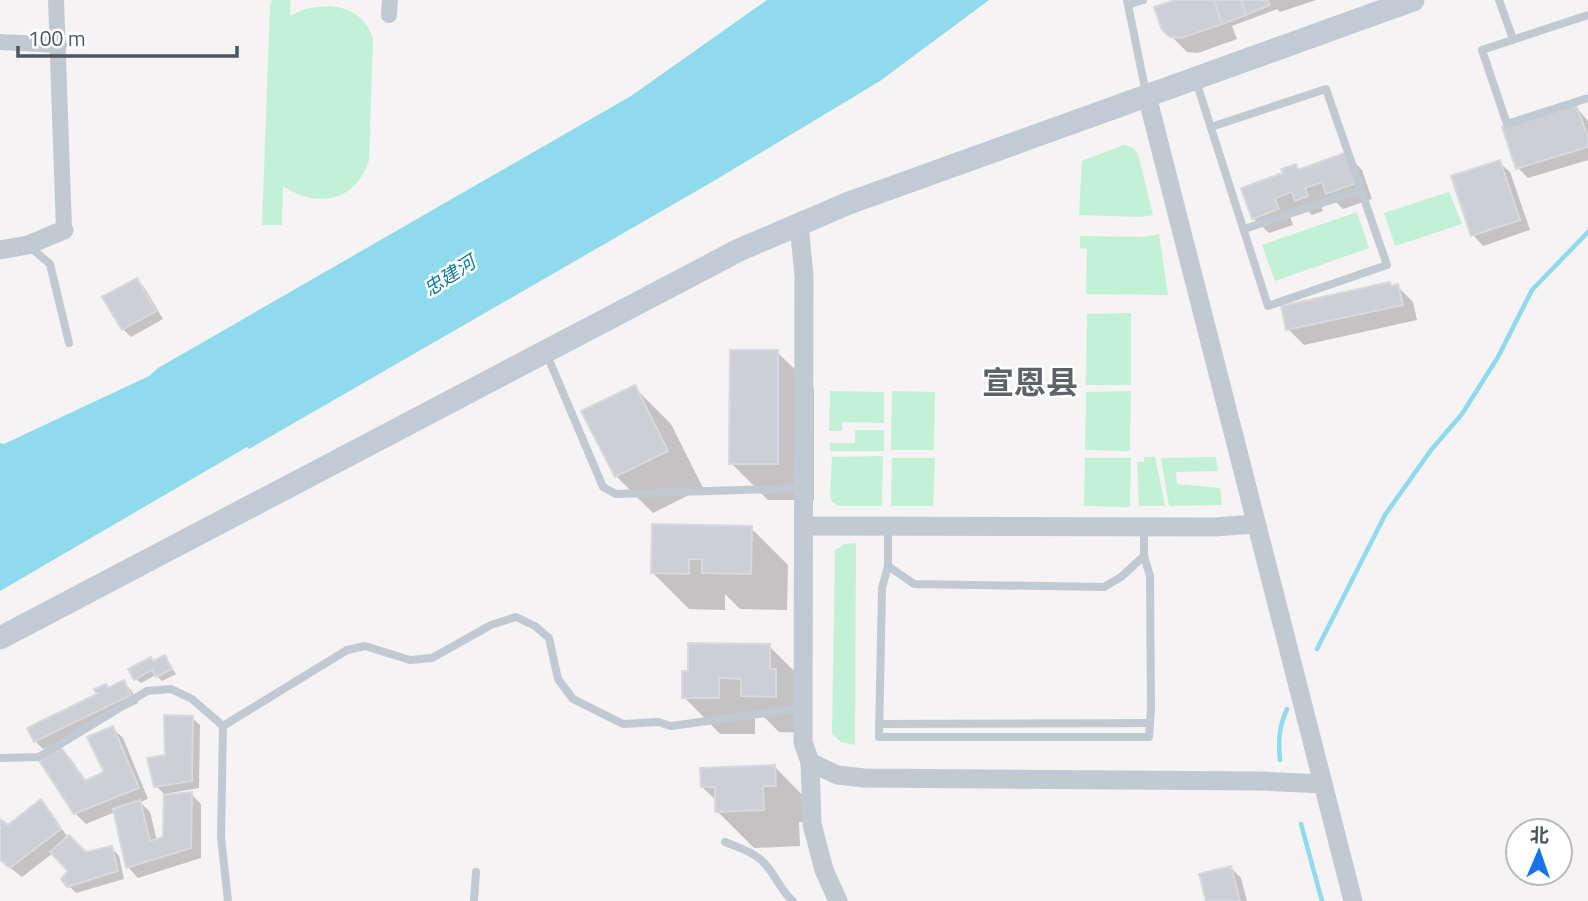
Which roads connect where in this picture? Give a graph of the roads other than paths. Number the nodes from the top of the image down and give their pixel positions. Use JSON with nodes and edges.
{"nodes":[{"id":1,"x":56,"y":0,"type":"edge"},
{"id":2,"x":1143,"y":0,"type":"edge"},
{"id":3,"x":1413,"y":0,"type":"edge"},
{"id":4,"x":1499,"y":0,"type":"edge"},
{"id":5,"x":1127,"y":3,"type":"edge"},
{"id":6,"x":1588,"y":15,"type":"edge"},
{"id":7,"x":1513,"y":39,"type":"junction"},
{"id":8,"x":0,"y":42,"type":"edge"},
{"id":9,"x":59,"y":45,"type":"junction"},
{"id":10,"x":1195,"y":78,"type":"junction"},
{"id":11,"x":1147,"y":96,"type":"junction"},
{"id":12,"x":1588,"y":98,"type":"edge"},
{"id":13,"x":1211,"y":127,"type":"junction"},
{"id":14,"x":1362,"y":191,"type":"junction"},
{"id":15,"x":799,"y":225,"type":"junction"},
{"id":16,"x":1244,"y":229,"type":"junction"},
{"id":17,"x":64,"y":230,"type":"joint"},
{"id":18,"x":27,"y":245,"type":"junction"},
{"id":19,"x":0,"y":250,"type":"edge"},
{"id":20,"x":69,"y":343,"type":"dead end"},
{"id":21,"x":545,"y":352,"type":"junction"},
{"id":22,"x":805,"y":488,"type":"junction"},
{"id":23,"x":1256,"y":524,"type":"junction"},
{"id":24,"x":805,"y":526,"type":"junction"},
{"id":25,"x":888,"y":526,"type":"junction"},
{"id":26,"x":1144,"y":527,"type":"junction"},
{"id":27,"x":1144,"y":556,"type":"junction"},
{"id":28,"x":888,"y":566,"type":"junction"},
{"id":29,"x":0,"y":638,"type":"edge"},
{"id":30,"x":803,"y":708,"type":"junction"},
{"id":31,"x":1150,"y":723,"type":"junction"},
{"id":32,"x":879,"y":724,"type":"junction"},
{"id":33,"x":223,"y":726,"type":"junction"},
{"id":34,"x":0,"y":758,"type":"edge"},
{"id":35,"x":810,"y":762,"type":"junction"},
{"id":36,"x":1323,"y":784,"type":"junction"},
{"id":37,"x":725,"y":842,"type":"dead end"},
{"id":38,"x":477,"y":872,"type":"dead end"},
{"id":39,"x":228,"y":901,"type":"edge"},
{"id":40,"x":474,"y":901,"type":"edge"},
{"id":41,"x":793,"y":901,"type":"edge"},
{"id":42,"x":838,"y":901,"type":"edge"},
{"id":43,"x":1353,"y":901,"type":"edge"}],
"edges":[{"from":1,"to":9,"type":"street"},
{"from":2,"to":5,"type":"lane"},
{"from":3,"to":10,"type":"main road"},
{"from":4,"to":7,"type":"lane"},
{"from":5,"to":11,"type":"lane"},
{"from":6,"to":7,"type":"lane"},
{"from":7,"to":12,"type":"lane"},
{"from":8,"to":9,"type":"street"},
{"from":9,"to":17,"type":"street"},
{"from":10,"to":11,"type":"main road"},
{"from":10,"to":13,"type":"lane"},
{"from":11,"to":15,"type":"main road"},
{"from":11,"to":23,"type":"street"},
{"from":13,"to":14,"type":"lane"},
{"from":13,"to":16,"type":"lane"},
{"from":14,"to":16,"type":"lane"},
{"from":14,"to":16,"type":"lane"},
{"from":15,"to":21,"type":"main road"},
{"from":15,"to":22,"type":"street"},
{"from":17,"to":18,"type":"street"},
{"from":18,"to":19,"type":"street"},
{"from":18,"to":20,"type":"lane"},
{"from":21,"to":22,"type":"lane"},
{"from":21,"to":29,"type":"main road"},
{"from":22,"to":24,"type":"street"},
{"from":23,"to":26,"type":"street"},
{"from":23,"to":36,"type":"street"},
{"from":24,"to":25,"type":"street"},
{"from":24,"to":30,"type":"street"},
{"from":25,"to":26,"type":"street"},
{"from":25,"to":28,"type":"lane"},
{"from":26,"to":27,"type":"lane"},
{"from":27,"to":28,"type":"lane"},
{"from":27,"to":31,"type":"lane"},
{"from":28,"to":32,"type":"lane"},
{"from":30,"to":33,"type":"lane"},
{"from":30,"to":35,"type":"street"},
{"from":31,"to":32,"type":"lane"},
{"from":31,"to":32,"type":"lane"},
{"from":33,"to":34,"type":"lane"},
{"from":33,"to":39,"type":"lane"},
{"from":35,"to":36,"type":"street"},
{"from":35,"to":42,"type":"street"},
{"from":36,"to":43,"type":"street"},
{"from":37,"to":41,"type":"lane"},
{"from":38,"to":40,"type":"lane"}]}
